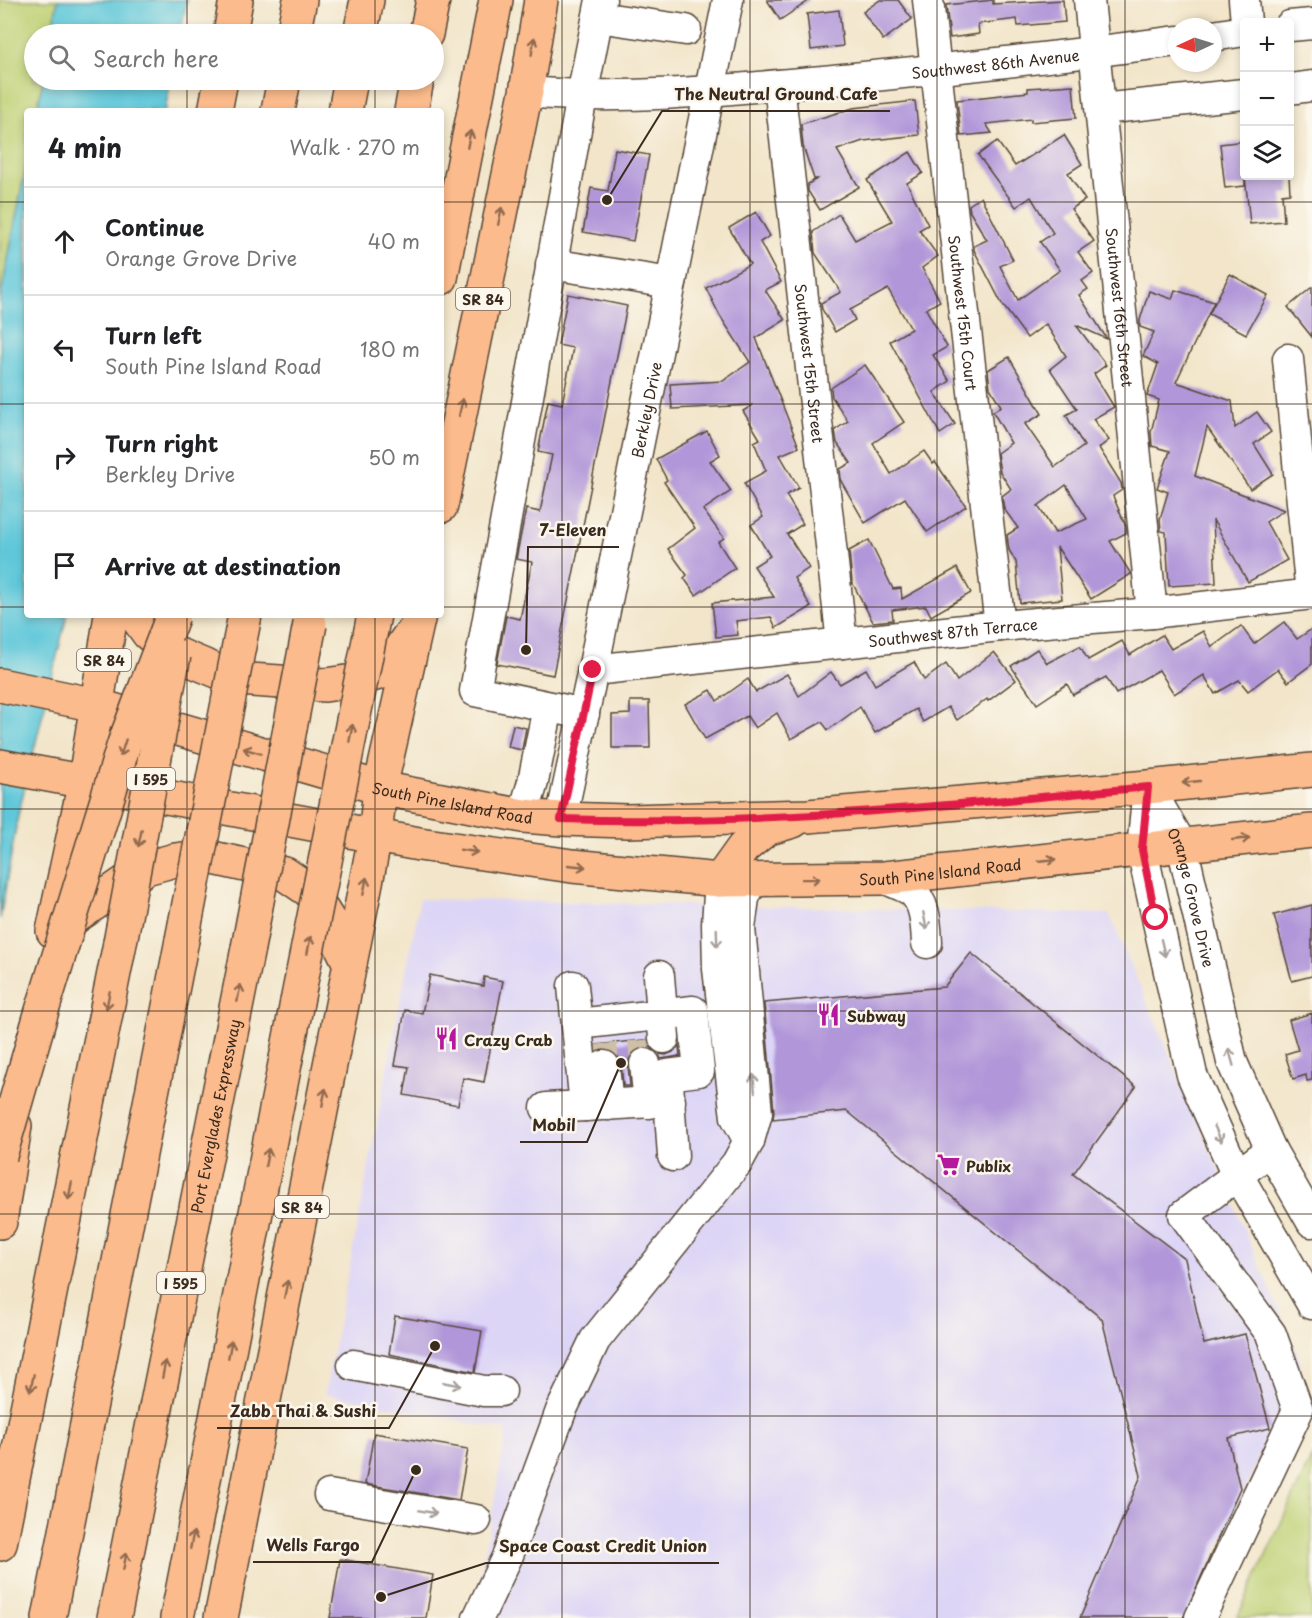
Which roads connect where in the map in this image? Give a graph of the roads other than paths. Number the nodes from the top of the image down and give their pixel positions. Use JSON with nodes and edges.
{"nodes":[{"id":1,"x":236,"y":0,"type":"edge"},
{"id":2,"x":300,"y":0,"type":"edge"},
{"id":3,"x":367,"y":0,"type":"edge"},
{"id":4,"x":433,"y":0,"type":"edge"},
{"id":5,"x":496,"y":0,"type":"edge"},
{"id":6,"x":541,"y":0,"type":"edge"},
{"id":7,"x":728,"y":0,"type":"edge"},
{"id":8,"x":928,"y":0,"type":"edge"},
{"id":9,"x":1089,"y":0,"type":"edge"},
{"id":10,"x":1244,"y":0,"type":"edge"},
{"id":11,"x":600,"y":8,"type":"edge"},
{"id":12,"x":1246,"y":18,"type":"edge"},
{"id":13,"x":232,"y":24,"type":"edge"},
{"id":14,"x":295,"y":24,"type":"edge"},
{"id":15,"x":362,"y":24,"type":"edge"},
{"id":16,"x":428,"y":24,"type":"edge"},
{"id":17,"x":1312,"y":24,"type":"edge"},
{"id":18,"x":1294,"y":26,"type":"edge"},
{"id":19,"x":686,"y":30,"type":"dead end"},
{"id":20,"x":1240,"y":33,"type":"edge"},
{"id":21,"x":1222,"y":35,"type":"edge"},
{"id":22,"x":1168,"y":42,"type":"edge"},
{"id":23,"x":1095,"y":52,"type":"junction"},
{"id":24,"x":935,"y":69,"type":"junction"},
{"id":25,"x":779,"y":85,"type":"junction"},
{"id":26,"x":1312,"y":86,"type":"edge"},
{"id":27,"x":1294,"y":88,"type":"edge"},
{"id":28,"x":219,"y":90,"type":"edge"},
{"id":29,"x":282,"y":90,"type":"edge"},
{"id":30,"x":349,"y":90,"type":"edge"},
{"id":31,"x":415,"y":90,"type":"edge"},
{"id":32,"x":526,"y":92,"type":"junction"},
{"id":33,"x":710,"y":92,"type":"junction"},
{"id":34,"x":1240,"y":95,"type":"edge"},
{"id":35,"x":582,"y":96,"type":"junction"},
{"id":36,"x":216,"y":108,"type":"edge"},
{"id":37,"x":279,"y":108,"type":"edge"},
{"id":38,"x":346,"y":108,"type":"edge"},
{"id":39,"x":412,"y":108,"type":"edge"},
{"id":40,"x":1101,"y":109,"type":"junction"},
{"id":41,"x":444,"y":263,"type":"edge"},
{"id":42,"x":551,"y":264,"type":"junction"},
{"id":43,"x":671,"y":283,"type":"junction"},
{"id":44,"x":1288,"y":358,"type":"dead end"},
{"id":45,"x":444,"y":491,"type":"edge"},
{"id":46,"x":1312,"y":594,"type":"edge"},
{"id":47,"x":1152,"y":614,"type":"junction"},
{"id":48,"x":110,"y":618,"type":"edge"},
{"id":49,"x":137,"y":618,"type":"edge"},
{"id":50,"x":172,"y":618,"type":"edge"},
{"id":51,"x":181,"y":618,"type":"edge"},
{"id":52,"x":244,"y":618,"type":"edge"},
{"id":53,"x":373,"y":618,"type":"edge"},
{"id":54,"x":311,"y":620,"type":"edge"},
{"id":55,"x":418,"y":621,"type":"edge"},
{"id":56,"x":1000,"y":626,"type":"junction"},
{"id":57,"x":842,"y":643,"type":"junction"},
{"id":58,"x":593,"y":670,"type":"junction"},
{"id":59,"x":0,"y":685,"type":"edge"},
{"id":60,"x":96,"y":705,"type":"junction"},
{"id":61,"x":548,"y":707,"type":"junction"},
{"id":62,"x":584,"y":714,"type":"junction"},
{"id":63,"x":0,"y":766,"type":"edge"},
{"id":64,"x":1312,"y":770,"type":"edge"},
{"id":65,"x":84,"y":782,"type":"junction"},
{"id":66,"x":1148,"y":787,"type":"junction"},
{"id":67,"x":381,"y":788,"type":"junction"},
{"id":68,"x":523,"y":816,"type":"junction"},
{"id":69,"x":808,"y":816,"type":"junction"},
{"id":70,"x":561,"y":819,"type":"junction"},
{"id":71,"x":1312,"y":831,"type":"edge"},
{"id":72,"x":375,"y":837,"type":"junction"},
{"id":73,"x":1182,"y":845,"type":"junction"},
{"id":74,"x":1142,"y":850,"type":"junction"},
{"id":75,"x":884,"y":878,"type":"junction"},
{"id":76,"x":753,"y":879,"type":"junction"},
{"id":77,"x":720,"y":880,"type":"junction"},
{"id":78,"x":53,"y":933,"type":"junction"},
{"id":79,"x":927,"y":943,"type":"dead end"},
{"id":80,"x":350,"y":964,"type":"junction"},
{"id":81,"x":659,"y":976,"type":"dead end"},
{"id":82,"x":573,"y":986,"type":"dead end"},
{"id":83,"x":596,"y":1039,"type":"junction"},
{"id":84,"x":656,"y":1058,"type":"junction"},
{"id":85,"x":596,"y":1106,"type":"junction"},
{"id":86,"x":546,"y":1108,"type":"dead end"},
{"id":87,"x":749,"y":1141,"type":"junction"},
{"id":88,"x":1271,"y":1150,"type":"junction"},
{"id":89,"x":0,"y":1156,"type":"edge"},
{"id":90,"x":673,"y":1156,"type":"dead end"},
{"id":91,"x":1238,"y":1175,"type":"junction"},
{"id":92,"x":0,"y":1222,"type":"edge"},
{"id":93,"x":1312,"y":1222,"type":"edge"},
{"id":94,"x":1312,"y":1303,"type":"edge"},
{"id":95,"x":353,"y":1365,"type":"dead end"},
{"id":96,"x":501,"y":1391,"type":"dead end"},
{"id":97,"x":329,"y":1495,"type":"dead end"},
{"id":98,"x":476,"y":1520,"type":"dead end"},
{"id":99,"x":0,"y":1544,"type":"edge"},
{"id":100,"x":49,"y":1618,"type":"edge"},
{"id":101,"x":114,"y":1618,"type":"edge"},
{"id":102,"x":177,"y":1618,"type":"edge"},
{"id":103,"x":221,"y":1618,"type":"edge"},
{"id":104,"x":478,"y":1618,"type":"edge"},
{"id":105,"x":1200,"y":1618,"type":"edge"}],
"edges":[{"from":1,"to":13,"type":"main road"},
{"from":2,"to":14,"type":"main road"},
{"from":3,"to":15,"type":"main road"},
{"from":4,"to":16,"type":"main road"},
{"from":41,"to":5,"type":"main road","one_way":true},
{"from":32,"to":6,"type":"main road","number":"SR 84","one_way":true},
{"from":7,"to":33,"type":"street","name":"Berkley Drive"},
{"from":8,"to":24,"type":"street","name":"Southwest 15th Court"},
{"from":9,"to":23,"type":"street","name":"Southwest 16th Street"},
{"from":10,"to":12,"type":"street"},
{"from":11,"to":19,"type":"street"},
{"from":11,"to":35,"type":"street"},
{"from":17,"to":18,"type":"street"},
{"from":20,"to":21,"type":"street"},
{"from":22,"to":23,"type":"street","name":"Southwest 86th Avenue"},
{"from":23,"to":24,"type":"street","name":"Southwest 86th Avenue"},
{"from":23,"to":40,"type":"street","name":"Southwest 16th Street"},
{"from":24,"to":25,"type":"street","name":"Southwest 86th Avenue"},
{"from":24,"to":56,"type":"street","name":"Southwest 15th Court"},
{"from":25,"to":33,"type":"street","name":"Southwest 86th Avenue"},
{"from":25,"to":57,"type":"street","name":"Southwest 15th Street"},
{"from":26,"to":27,"type":"street"},
{"from":28,"to":36,"type":"main road"},
{"from":29,"to":37,"type":"main road"},
{"from":30,"to":38,"type":"main road"},
{"from":31,"to":39,"type":"main road"},
{"from":32,"to":35,"type":"street","name":"Southwest 86th Avenue"},
{"from":45,"to":32,"type":"main road","number":"SR 84","one_way":true},
{"from":33,"to":35,"type":"street","name":"Southwest 86th Avenue"},
{"from":33,"to":43,"type":"street","name":"Berkley Drive"},
{"from":34,"to":40,"type":"street"},
{"from":35,"to":42,"type":"street"},
{"from":40,"to":47,"type":"street","name":"Southwest 16th Street"},
{"from":42,"to":43,"type":"street"},
{"from":42,"to":61,"type":"street"},
{"from":43,"to":58,"type":"street","name":"Berkley Drive"},
{"from":44,"to":46,"type":"street"},
{"from":46,"to":47,"type":"street","name":"Southwest 87th Terrace"},
{"from":47,"to":56,"type":"street","name":"Southwest 87th Terrace"},
{"from":48,"to":60,"type":"main road","number":"SR 84"},
{"from":49,"to":55,"type":"main road"},
{"from":50,"to":89,"type":"main road","one_way":true,"bridge":true},
{"from":51,"to":99,"type":"main road","number":"I 595","one_way":true,"bridge":true},
{"from":52,"to":100,"type":"main road","bridge":true},
{"from":102,"to":53,"type":"main road","one_way":true,"bridge":true},
{"from":101,"to":54,"type":"main road","name":"Port Everglades Expressway","number":"I 595","one_way":true,"bridge":true},
{"from":55,"to":67,"type":"main road","number":"SR 84"},
{"from":56,"to":57,"type":"street","name":"Southwest 87th Terrace"},
{"from":57,"to":58,"type":"street","name":"Southwest 87th Terrace"},
{"from":58,"to":62,"type":"street","name":"Berkley Drive"},
{"from":59,"to":60,"type":"main road","name":"South Pine Island Road"},
{"from":60,"to":65,"type":"main road","number":"SR 84"},
{"from":67,"to":60,"type":"main road","name":"South Pine Island Road","one_way":true},
{"from":61,"to":62,"type":"street"},
{"from":61,"to":68,"type":"street"},
{"from":62,"to":70,"type":"street","name":"Berkley Drive"},
{"from":63,"to":65,"type":"main road","name":"South Pine Island Road"},
{"from":64,"to":66,"type":"main road","name":"South Pine Island Road","one_way":true},
{"from":65,"to":72,"type":"main road","name":"South Pine Island Road"},
{"from":65,"to":78,"type":"main road","number":"SR 84"},
{"from":66,"to":69,"type":"main road","name":"South Pine Island Road"},
{"from":66,"to":73,"type":"street","name":"Orange Grove Drive"},
{"from":66,"to":74,"type":"street","name":"Orange Grove Drive"},
{"from":67,"to":68,"type":"main road","name":"South Pine Island Road"},
{"from":67,"to":72,"type":"main road","number":"SR 84"},
{"from":68,"to":70,"type":"main road","name":"South Pine Island Road"},
{"from":69,"to":70,"type":"main road","name":"South Pine Island Road"},
{"from":69,"to":77,"type":"main road"},
{"from":73,"to":71,"type":"main road","name":"South Pine Island Road","one_way":true},
{"from":72,"to":77,"type":"main road","name":"South Pine Island Road","one_way":true},
{"from":80,"to":72,"type":"main road","number":"SR 84","one_way":true},
{"from":73,"to":74,"type":"main road","name":"South Pine Island Road"},
{"from":88,"to":73,"type":"street","name":"Orange Grove Drive","one_way":true},
{"from":75,"to":74,"type":"main road","name":"South Pine Island Road","one_way":true},
{"from":74,"to":91,"type":"street","name":"Orange Grove Drive","one_way":true},
{"from":76,"to":75,"type":"main road","name":"South Pine Island Road","one_way":true},
{"from":75,"to":79,"type":"street","one_way":true},
{"from":76,"to":77,"type":"main road","name":"South Pine Island Road"},
{"from":87,"to":76,"type":"street","one_way":true},
{"from":77,"to":87,"type":"street","one_way":true},
{"from":78,"to":80,"type":"main road"},
{"from":78,"to":92,"type":"main road","number":"SR 84"},
{"from":103,"to":80,"type":"main road","number":"SR 84","one_way":true},
{"from":81,"to":84,"type":"street"},
{"from":82,"to":83,"type":"street"},
{"from":83,"to":84,"type":"street"},
{"from":83,"to":85,"type":"street"},
{"from":83,"to":85,"type":"street"},
{"from":84,"to":85,"type":"street"},
{"from":84,"to":90,"type":"street"},
{"from":85,"to":86,"type":"street"},
{"from":87,"to":104,"type":"street"},
{"from":88,"to":91,"type":"street"},
{"from":88,"to":93,"type":"street","name":"Orange Grove Drive"},
{"from":91,"to":94,"type":"street","name":"Orange Grove Drive"},
{"from":91,"to":105,"type":"street"},
{"from":95,"to":96,"type":"street","one_way":true},
{"from":97,"to":98,"type":"street","one_way":true}]}
